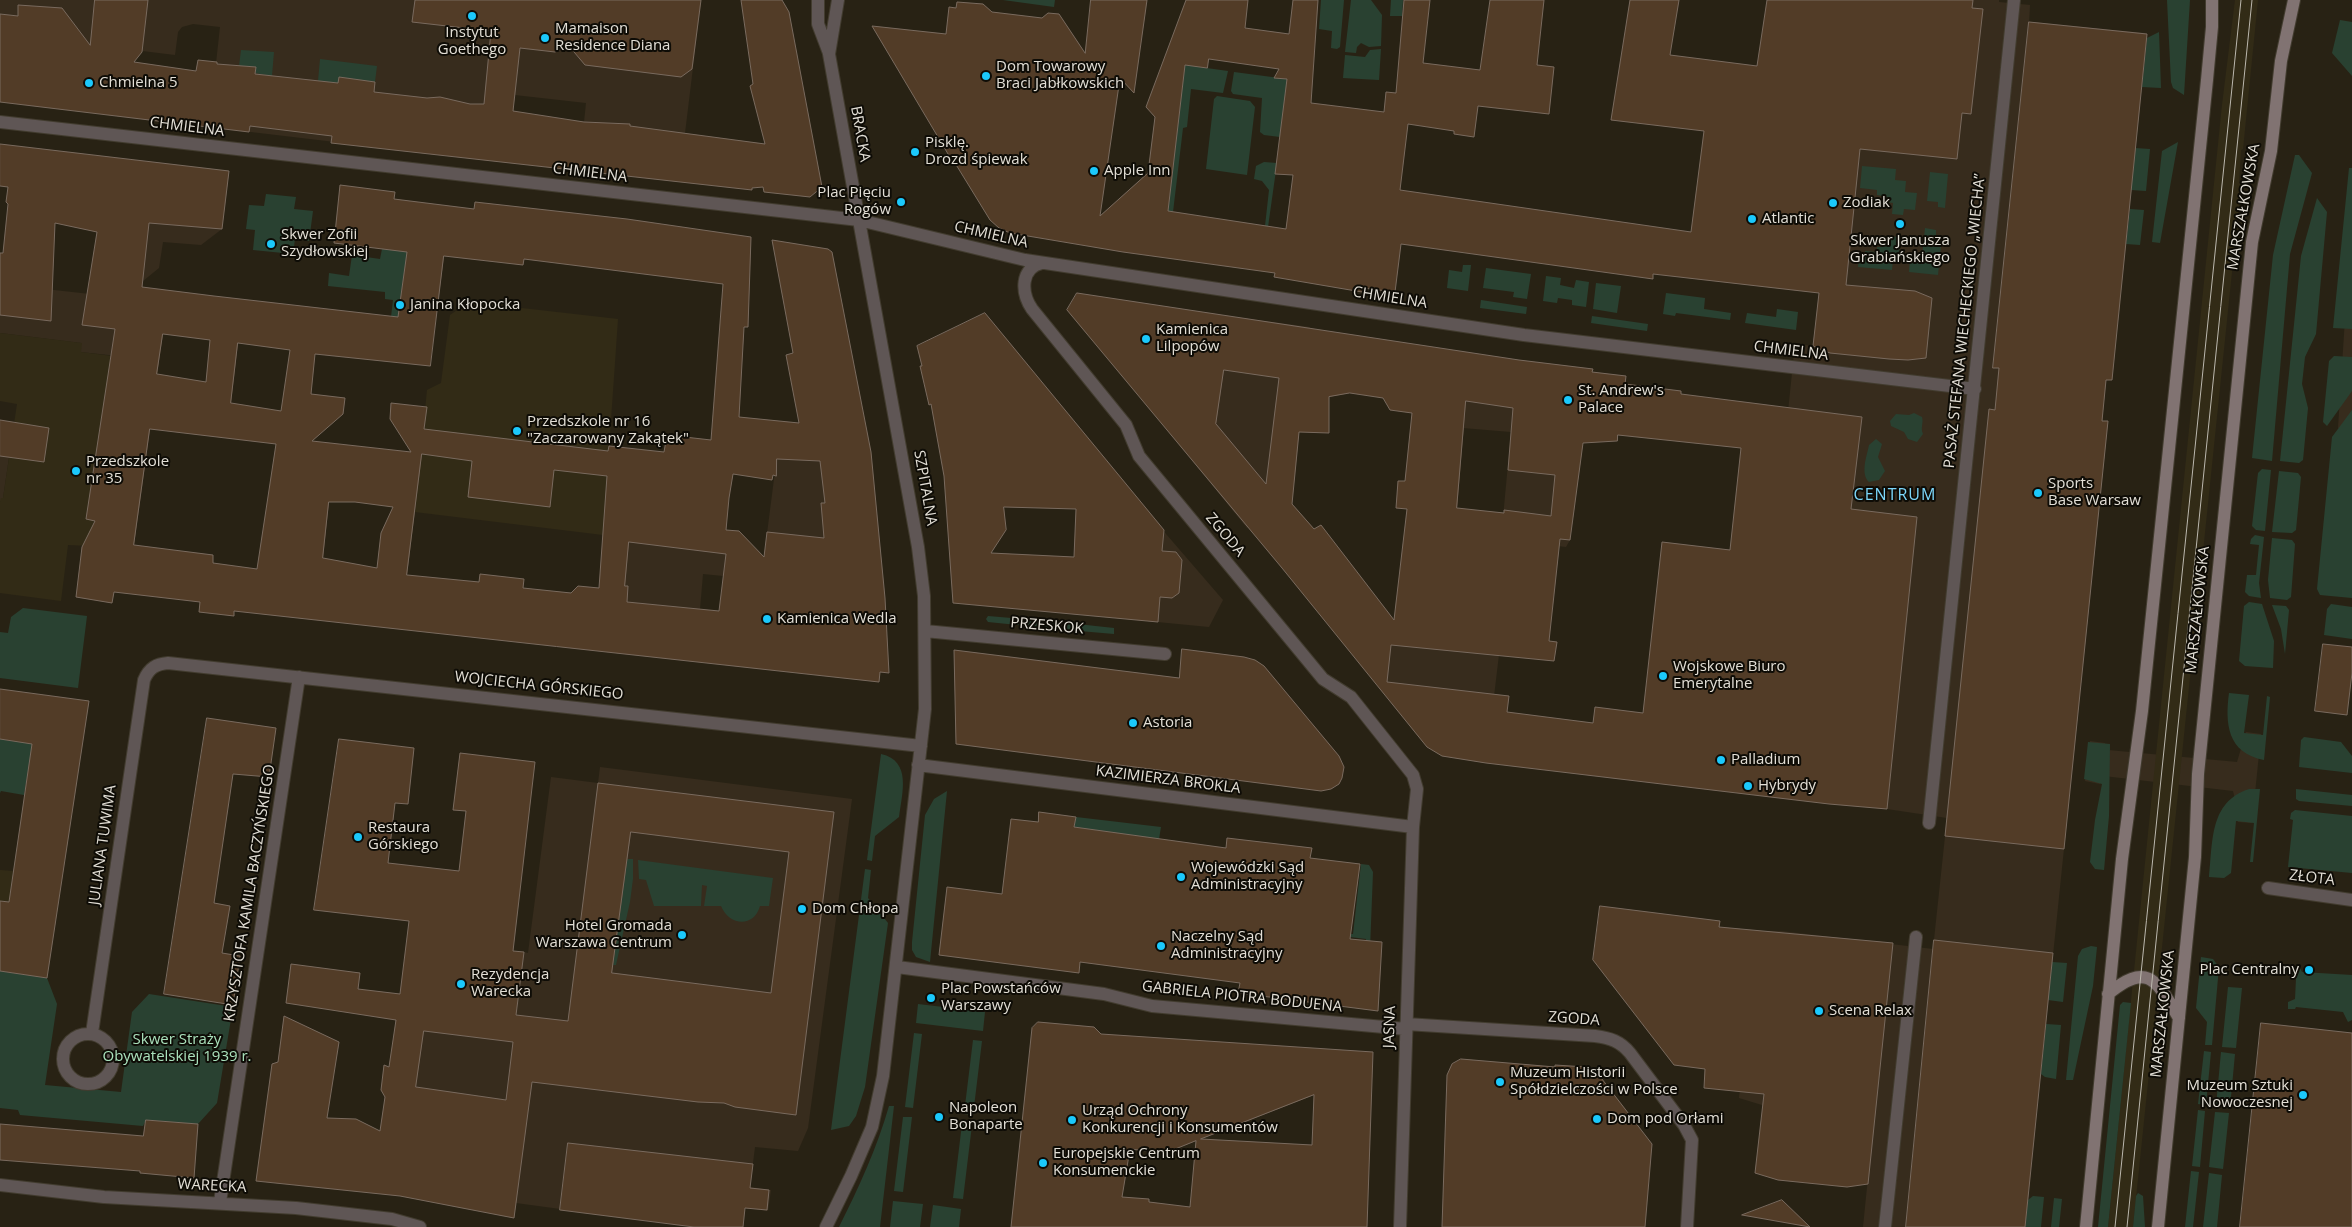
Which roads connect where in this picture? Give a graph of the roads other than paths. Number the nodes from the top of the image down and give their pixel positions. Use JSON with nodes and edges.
{"nodes":[{"id":1,"x":818,"y":0,"type":"edge"},
{"id":2,"x":838,"y":0,"type":"edge"},
{"id":3,"x":2014,"y":0,"type":"edge"},
{"id":4,"x":2212,"y":0,"type":"edge"},
{"id":5,"x":2294,"y":0,"type":"edge"},
{"id":6,"x":829,"y":54,"type":"junction"},
{"id":7,"x":0,"y":122,"type":"edge"},
{"id":8,"x":859,"y":220,"type":"junction"},
{"id":9,"x":1045,"y":262,"type":"junction"},
{"id":10,"x":1974,"y":389,"type":"junction"},
{"id":11,"x":925,"y":631,"type":"junction"},
{"id":12,"x":1166,"y":654,"type":"dead end"},
{"id":13,"x":154,"y":666,"type":"joint"},
{"id":14,"x":299,"y":677,"type":"junction"},
{"id":15,"x":921,"y":746,"type":"junction"},
{"id":16,"x":918,"y":765,"type":"junction"},
{"id":17,"x":1929,"y":823,"type":"dead end"},
{"id":18,"x":1413,"y":827,"type":"junction"},
{"id":19,"x":2268,"y":888,"type":"dead end"},
{"id":20,"x":2352,"y":900,"type":"edge"},
{"id":21,"x":1916,"y":937,"type":"dead end"},
{"id":22,"x":897,"y":967,"type":"junction"},
{"id":23,"x":2108,"y":994,"type":"junction"},
{"id":24,"x":2179,"y":1018,"type":"junction"},
{"id":25,"x":1406,"y":1026,"type":"junction"},
{"id":26,"x":92,"y":1033,"type":"junction"},
{"id":27,"x":0,"y":1185,"type":"edge"},
{"id":28,"x":220,"y":1202,"type":"junction"},
{"id":29,"x":420,"y":1227,"type":"edge"},
{"id":30,"x":826,"y":1227,"type":"edge"},
{"id":31,"x":1400,"y":1227,"type":"edge"},
{"id":32,"x":1687,"y":1227,"type":"edge"},
{"id":33,"x":1885,"y":1227,"type":"edge"},
{"id":34,"x":2086,"y":1227,"type":"edge"},
{"id":35,"x":2158,"y":1227,"type":"edge"}],
"edges":[{"from":1,"to":6,"type":"street"},
{"from":2,"to":6,"type":"street"},
{"from":3,"to":10,"type":"street","name":"PASAŻ STEFANA WIECHECKIEGO „WIECHA”"},
{"from":4,"to":23,"type":"main road"},
{"from":5,"to":24,"type":"main road","name":"MARSZAŁKOWSKA"},
{"from":6,"to":8,"type":"street","name":"BRACKA"},
{"from":7,"to":8,"type":"street","name":"CHMIELNA"},
{"from":8,"to":9,"type":"street","name":"CHMIELNA"},
{"from":8,"to":11,"type":"street","name":"SZPITALNA"},
{"from":9,"to":10,"type":"street","name":"CHMIELNA"},
{"from":9,"to":18,"type":"street","name":"ZGODA"},
{"from":10,"to":17,"type":"street","name":"PASAŻ STEFANA WIECHECKIEGO „WIECHA”"},
{"from":11,"to":12,"type":"street","name":"PRZESKOK"},
{"from":11,"to":15,"type":"street","name":"SZPITALNA"},
{"from":13,"to":14,"type":"street","name":"WOJCIECHA GÓRSKIEGO"},
{"from":13,"to":26,"type":"street","name":"JULIANA TUWIMA"},
{"from":14,"to":15,"type":"street","name":"WOJCIECHA GÓRSKIEGO"},
{"from":14,"to":28,"type":"street","name":"KRZYSZTOFA KAMILA BACZYŃSKIEGO"},
{"from":15,"to":16,"type":"street","name":"SZPITALNA"},
{"from":16,"to":18,"type":"street","name":"KAZIMIERZA BROKLA"},
{"from":16,"to":22,"type":"street"},
{"from":18,"to":25,"type":"street","name":"JASNA"},
{"from":19,"to":20,"type":"street","name":"ZŁOTA"},
{"from":21,"to":33,"type":"street"},
{"from":22,"to":25,"type":"street","name":"GABRIELA PIOTRA BODUENA"},
{"from":22,"to":30,"type":"street"},
{"from":23,"to":24,"type":"main road"},
{"from":23,"to":34,"type":"main road"},
{"from":24,"to":35,"type":"main road","name":"MARSZAŁKOWSKA"},
{"from":25,"to":31,"type":"street","name":"JASNA"},
{"from":25,"to":32,"type":"street","name":"ZGODA"},
{"from":26,"to":26,"type":"street"},
{"from":27,"to":28,"type":"street","name":"WARECKA"},
{"from":28,"to":29,"type":"street","name":"WARECKA"}]}
